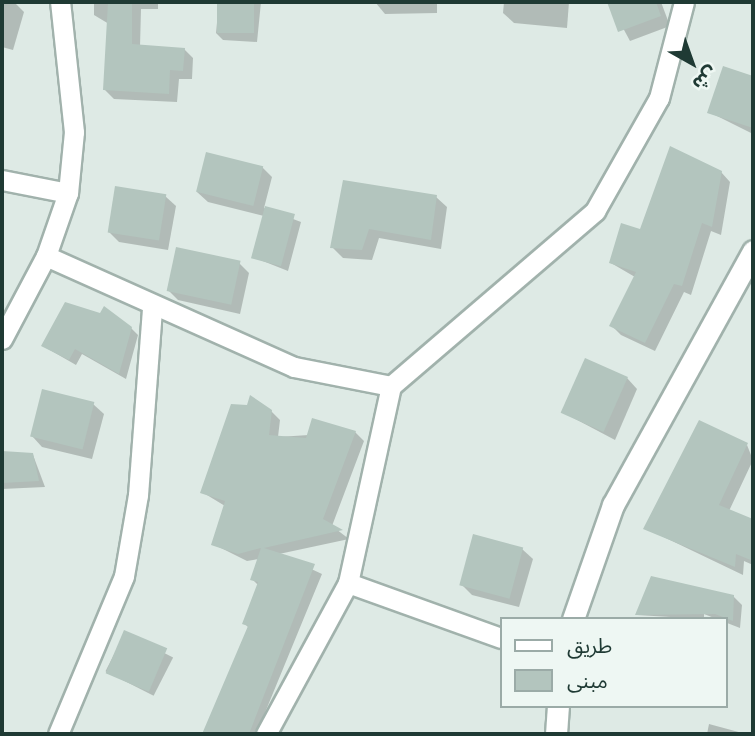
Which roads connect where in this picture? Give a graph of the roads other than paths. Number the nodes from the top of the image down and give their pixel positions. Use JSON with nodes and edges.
{"nodes":[{"id":1,"x":60,"y":2,"type":"edge"},
{"id":2,"x":684,"y":2,"type":"edge"},
{"id":3,"x":2,"y":180,"type":"edge"},
{"id":4,"x":68,"y":193,"type":"junction"},
{"id":5,"x":753,"y":251,"type":"edge"},
{"id":6,"x":46,"y":256,"type":"junction"},
{"id":7,"x":152,"y":309,"type":"junction"},
{"id":8,"x":2,"y":339,"type":"edge"},
{"id":9,"x":391,"y":386,"type":"junction"},
{"id":10,"x":348,"y":583,"type":"junction"},
{"id":11,"x":574,"y":617,"type":"edge"},
{"id":12,"x":500,"y":638,"type":"edge"},
{"id":13,"x":558,"y":708,"type":"edge"},
{"id":14,"x":58,"y":734,"type":"edge"},
{"id":15,"x":266,"y":734,"type":"edge"},
{"id":16,"x":556,"y":734,"type":"edge"}],
"edges":[{"from":1,"to":4,"type":"street"},
{"from":2,"to":9,"type":"street"},
{"from":3,"to":4,"type":"street"},
{"from":4,"to":6,"type":"street"},
{"from":5,"to":11,"type":"street"},
{"from":6,"to":7,"type":"street"},
{"from":6,"to":8,"type":"street"},
{"from":7,"to":9,"type":"street"},
{"from":7,"to":14,"type":"street"},
{"from":9,"to":10,"type":"street"},
{"from":10,"to":12,"type":"street"},
{"from":10,"to":15,"type":"street"},
{"from":13,"to":16,"type":"street"}]}
